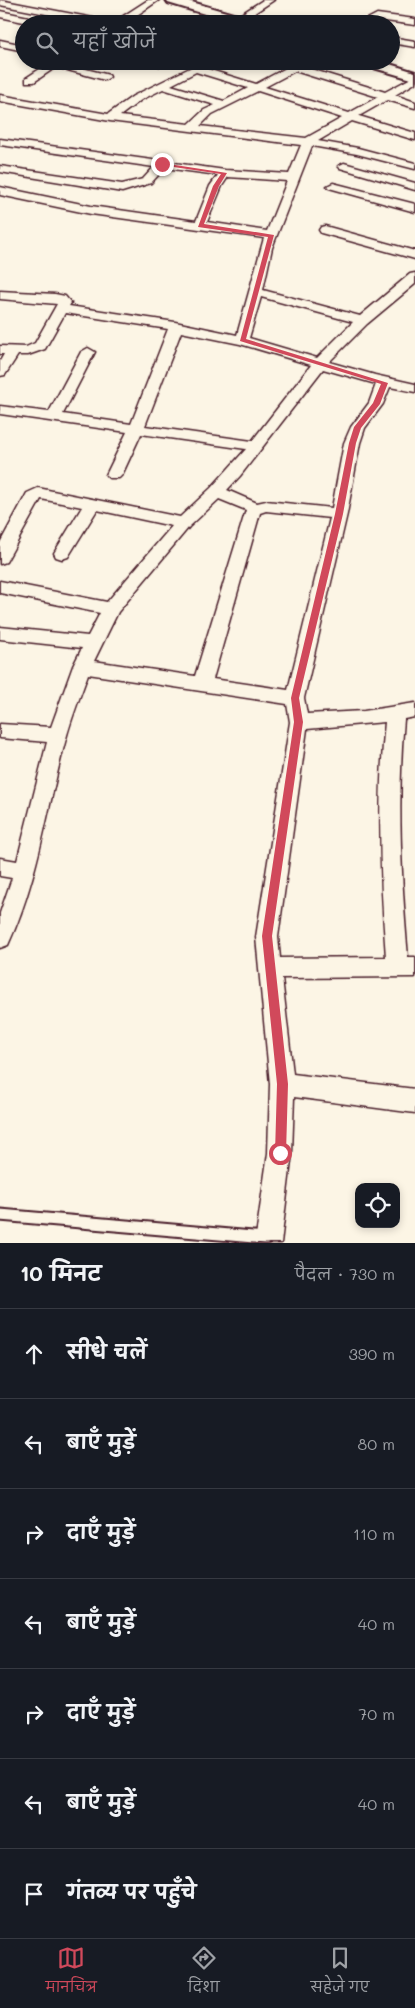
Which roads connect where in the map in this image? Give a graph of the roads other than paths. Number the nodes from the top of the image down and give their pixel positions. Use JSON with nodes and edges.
{"nodes":[{"id":1,"x":156,"y":0,"type":"edge"},
{"id":2,"x":172,"y":0,"type":"edge"},
{"id":3,"x":269,"y":0,"type":"edge"},
{"id":4,"x":0,"y":2,"type":"edge"},
{"id":5,"x":0,"y":14,"type":"edge"},
{"id":6,"x":68,"y":15,"type":"edge"},
{"id":7,"x":130,"y":15,"type":"edge"},
{"id":8,"x":212,"y":15,"type":"edge"},
{"id":9,"x":217,"y":15,"type":"edge"},
{"id":10,"x":248,"y":15,"type":"edge"},
{"id":11,"x":15,"y":17,"type":"edge"},
{"id":12,"x":400,"y":20,"type":"edge"},
{"id":13,"x":415,"y":22,"type":"edge"},
{"id":14,"x":400,"y":42,"type":"edge"},
{"id":15,"x":0,"y":43,"type":"edge"},
{"id":16,"x":415,"y":44,"type":"edge"},
{"id":17,"x":15,"y":46,"type":"edge"},
{"id":18,"x":400,"y":67,"type":"edge"},
{"id":19,"x":46,"y":70,"type":"edge"},
{"id":20,"x":81,"y":70,"type":"edge"},
{"id":21,"x":194,"y":70,"type":"edge"},
{"id":22,"x":199,"y":70,"type":"edge"},
{"id":23,"x":290,"y":70,"type":"edge"},
{"id":24,"x":317,"y":70,"type":"edge"},
{"id":25,"x":393,"y":70,"type":"edge"},
{"id":26,"x":415,"y":71,"type":"edge"},
{"id":27,"x":105,"y":77,"type":"dead end"},
{"id":28,"x":415,"y":77,"type":"edge"},
{"id":29,"x":30,"y":80,"type":"dead end"},
{"id":30,"x":163,"y":86,"type":"junction"},
{"id":31,"x":257,"y":88,"type":"junction"},
{"id":32,"x":386,"y":96,"type":"junction"},
{"id":33,"x":0,"y":98,"type":"edge"},
{"id":34,"x":225,"y":105,"type":"junction"},
{"id":35,"x":415,"y":105,"type":"edge"},
{"id":36,"x":350,"y":117,"type":"junction"},
{"id":37,"x":110,"y":118,"type":"junction"},
{"id":38,"x":191,"y":128,"type":"junction"},
{"id":39,"x":415,"y":137,"type":"edge"},
{"id":40,"x":0,"y":142,"type":"edge"},
{"id":41,"x":308,"y":142,"type":"junction"},
{"id":42,"x":18,"y":145,"type":"junction"},
{"id":43,"x":162,"y":164,"type":"junction"},
{"id":44,"x":344,"y":166,"type":"dead end"},
{"id":45,"x":415,"y":166,"type":"edge"},
{"id":46,"x":0,"y":168,"type":"edge"},
{"id":47,"x":225,"y":173,"type":"junction"},
{"id":48,"x":293,"y":178,"type":"junction"},
{"id":49,"x":333,"y":186,"type":"dead end"},
{"id":50,"x":415,"y":187,"type":"edge"},
{"id":51,"x":0,"y":191,"type":"edge"},
{"id":52,"x":415,"y":208,"type":"edge"},
{"id":53,"x":200,"y":226,"type":"junction"},
{"id":54,"x":325,"y":230,"type":"dead end"},
{"id":55,"x":271,"y":235,"type":"junction"},
{"id":56,"x":415,"y":255,"type":"edge"},
{"id":57,"x":415,"y":276,"type":"edge"},
{"id":58,"x":256,"y":292,"type":"junction"},
{"id":59,"x":0,"y":295,"type":"edge"},
{"id":60,"x":62,"y":309,"type":"junction"},
{"id":61,"x":362,"y":321,"type":"junction"},
{"id":62,"x":176,"y":327,"type":"junction"},
{"id":63,"x":242,"y":340,"type":"junction"},
{"id":64,"x":6,"y":350,"type":"edge"},
{"id":65,"x":88,"y":352,"type":"dead end"},
{"id":66,"x":321,"y":362,"type":"junction"},
{"id":67,"x":0,"y":372,"type":"edge"},
{"id":68,"x":384,"y":383,"type":"junction"},
{"id":69,"x":415,"y":388,"type":"edge"},
{"id":70,"x":0,"y":410,"type":"edge"},
{"id":71,"x":54,"y":417,"type":"junction"},
{"id":72,"x":136,"y":429,"type":"junction"},
{"id":73,"x":256,"y":446,"type":"junction"},
{"id":74,"x":114,"y":475,"type":"dead end"},
{"id":75,"x":217,"y":492,"type":"junction"},
{"id":76,"x":93,"y":503,"type":"junction"},
{"id":77,"x":256,"y":508,"type":"junction"},
{"id":78,"x":339,"y":514,"type":"junction"},
{"id":79,"x":183,"y":523,"type":"junction"},
{"id":80,"x":62,"y":553,"type":"dead end"},
{"id":81,"x":0,"y":558,"type":"edge"},
{"id":82,"x":0,"y":587,"type":"edge"},
{"id":83,"x":111,"y":609,"type":"junction"},
{"id":84,"x":0,"y":633,"type":"edge"},
{"id":85,"x":94,"y":643,"type":"junction"},
{"id":86,"x":82,"y":666,"type":"junction"},
{"id":87,"x":202,"y":684,"type":"junction"},
{"id":88,"x":295,"y":698,"type":"junction"},
{"id":89,"x":405,"y":712,"type":"edge"},
{"id":90,"x":298,"y":722,"type":"junction"},
{"id":91,"x":0,"y":731,"type":"edge"},
{"id":92,"x":58,"y":735,"type":"junction"},
{"id":93,"x":0,"y":867,"type":"edge"},
{"id":94,"x":25,"y":871,"type":"junction"},
{"id":95,"x":0,"y":938,"type":"edge"},
{"id":96,"x":407,"y":967,"type":"edge"},
{"id":97,"x":271,"y":968,"type":"junction"},
{"id":98,"x":282,"y":1084,"type":"junction"},
{"id":99,"x":415,"y":1101,"type":"edge"},
{"id":100,"x":0,"y":1215,"type":"edge"},
{"id":101,"x":268,"y":1241,"type":"edge"}],
"edges":[{"from":1,"to":7,"type":"street"},
{"from":1,"to":8,"type":"main road"},
{"from":2,"to":9,"type":"main road"},
{"from":3,"to":10,"type":"street"},
{"from":4,"to":6,"type":"street"},
{"from":5,"to":11,"type":"street"},
{"from":12,"to":13,"type":"street"},
{"from":14,"to":16,"type":"street"},
{"from":15,"to":17,"type":"street"},
{"from":18,"to":26,"type":"main road"},
{"from":19,"to":29,"type":"street"},
{"from":20,"to":27,"type":"street"},
{"from":21,"to":30,"type":"street"},
{"from":22,"to":31,"type":"street"},
{"from":23,"to":31,"type":"street"},
{"from":24,"to":32,"type":"street"},
{"from":25,"to":28,"type":"main road"},
{"from":28,"to":32,"type":"street"},
{"from":30,"to":34,"type":"street"},
{"from":30,"to":37,"type":"street"},
{"from":31,"to":34,"type":"street"},
{"from":31,"to":36,"type":"street"},
{"from":32,"to":35,"type":"street"},
{"from":32,"to":36,"type":"street"},
{"from":33,"to":37,"type":"street"},
{"from":34,"to":38,"type":"street"},
{"from":36,"to":39,"type":"street"},
{"from":36,"to":41,"type":"street"},
{"from":37,"to":38,"type":"street"},
{"from":38,"to":41,"type":"street"},
{"from":40,"to":42,"type":"street"},
{"from":41,"to":45,"type":"street"},
{"from":41,"to":48,"type":"street"},
{"from":42,"to":43,"type":"street"},
{"from":42,"to":46,"type":"street"},
{"from":43,"to":46,"type":"street"},
{"from":43,"to":47,"type":"street"},
{"from":44,"to":50,"type":"street"},
{"from":47,"to":48,"type":"street"},
{"from":47,"to":53,"type":"street"},
{"from":48,"to":55,"type":"street"},
{"from":49,"to":52,"type":"street"},
{"from":51,"to":53,"type":"street"},
{"from":53,"to":55,"type":"street"},
{"from":54,"to":56,"type":"street"},
{"from":55,"to":58,"type":"street"},
{"from":57,"to":61,"type":"street"},
{"from":58,"to":61,"type":"street"},
{"from":58,"to":63,"type":"street"},
{"from":59,"to":60,"type":"street"},
{"from":60,"to":62,"type":"street"},
{"from":60,"to":64,"type":"street"},
{"from":61,"to":66,"type":"street"},
{"from":62,"to":63,"type":"street"},
{"from":62,"to":72,"type":"street"},
{"from":63,"to":66,"type":"street"},
{"from":64,"to":67,"type":"street"},
{"from":65,"to":71,"type":"street"},
{"from":66,"to":68,"type":"street"},
{"from":66,"to":73,"type":"street"},
{"from":68,"to":69,"type":"street"},
{"from":68,"to":78,"type":"street"},
{"from":70,"to":71,"type":"street"},
{"from":71,"to":72,"type":"street"},
{"from":72,"to":73,"type":"street"},
{"from":72,"to":74,"type":"street"},
{"from":73,"to":75,"type":"street"},
{"from":75,"to":77,"type":"street"},
{"from":75,"to":79,"type":"street"},
{"from":76,"to":79,"type":"street"},
{"from":76,"to":80,"type":"street"},
{"from":76,"to":81,"type":"street"},
{"from":77,"to":78,"type":"street"},
{"from":77,"to":87,"type":"street"},
{"from":78,"to":88,"type":"street"},
{"from":79,"to":83,"type":"street"},
{"from":82,"to":83,"type":"street"},
{"from":83,"to":85,"type":"street"},
{"from":84,"to":85,"type":"street"},
{"from":85,"to":86,"type":"street"},
{"from":86,"to":87,"type":"street"},
{"from":86,"to":92,"type":"street"},
{"from":87,"to":88,"type":"street"},
{"from":88,"to":90,"type":"street"},
{"from":89,"to":90,"type":"street"},
{"from":89,"to":96,"type":"street"},
{"from":90,"to":97,"type":"street"},
{"from":91,"to":92,"type":"street"},
{"from":92,"to":94,"type":"street"},
{"from":93,"to":94,"type":"street"},
{"from":94,"to":95,"type":"street"},
{"from":96,"to":97,"type":"street"},
{"from":97,"to":98,"type":"street"},
{"from":98,"to":99,"type":"street"},
{"from":98,"to":101,"type":"street"},
{"from":100,"to":101,"type":"lane"}]}
